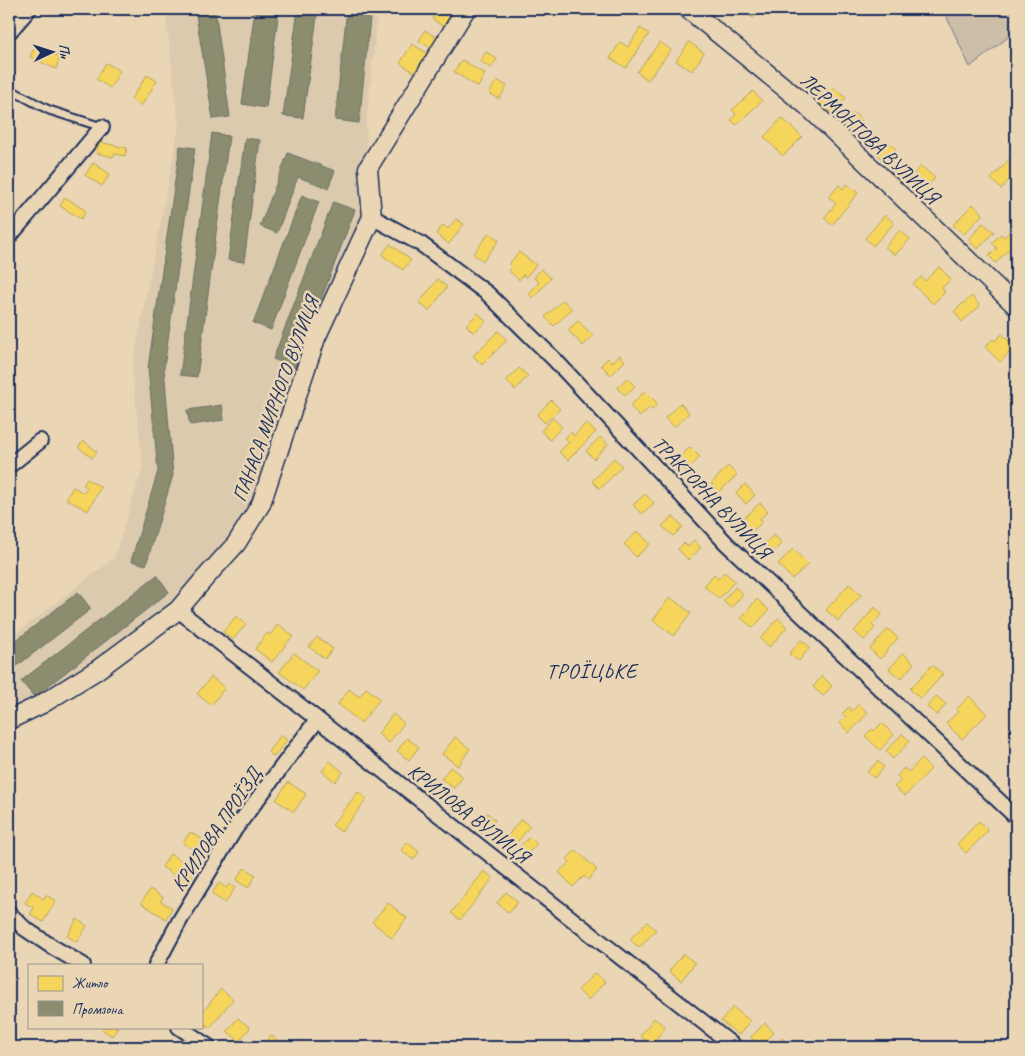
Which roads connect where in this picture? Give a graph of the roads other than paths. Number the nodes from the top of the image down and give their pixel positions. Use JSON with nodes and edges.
{"nodes":[{"id":1,"x":29,"y":9,"type":"edge"},
{"id":2,"x":466,"y":9,"type":"edge"},
{"id":3,"x":688,"y":9,"type":"edge"},
{"id":4,"x":9,"y":32,"type":"edge"},
{"id":5,"x":9,"y":89,"type":"edge"},
{"id":6,"x":102,"y":127,"type":"joint"},
{"id":7,"x":372,"y":217,"type":"junction"},
{"id":8,"x":9,"y":237,"type":"edge"},
{"id":9,"x":1016,"y":306,"type":"edge"},
{"id":10,"x":40,"y":441,"type":"dead end"},
{"id":11,"x":9,"y":466,"type":"edge"},
{"id":12,"x":178,"y":610,"type":"junction"},
{"id":13,"x":9,"y":720,"type":"edge"},
{"id":14,"x":318,"y":720,"type":"junction"},
{"id":15,"x":1016,"y":817,"type":"edge"},
{"id":16,"x":9,"y":913,"type":"edge"},
{"id":17,"x":81,"y":964,"type":"edge"},
{"id":18,"x":157,"y":964,"type":"edge"},
{"id":19,"x":180,"y":1028,"type":"edge"},
{"id":20,"x":209,"y":1047,"type":"edge"},
{"id":21,"x":735,"y":1047,"type":"edge"}],
"edges":[{"from":1,"to":4,"type":"street"},
{"from":2,"to":7,"type":"street","name":"ПАНАСА МИРНОГО ВУЛИЦЯ"},
{"from":3,"to":9,"type":"street","name":"ЛЕРМОНТОВА ВУЛИЦЯ"},
{"from":5,"to":6,"type":"lane"},
{"from":6,"to":8,"type":"street"},
{"from":7,"to":12,"type":"street","name":"ПАНАСА МИРНОГО ВУЛИЦЯ"},
{"from":7,"to":15,"type":"street","name":"ТРАКТОРНА ВУЛИЦЯ"},
{"from":10,"to":11,"type":"street"},
{"from":12,"to":13,"type":"street","name":"ПАНАСА МИРНОГО ВУЛИЦЯ"},
{"from":12,"to":14,"type":"street","name":"КРИЛОВА ВУЛИЦЯ"},
{"from":14,"to":18,"type":"street","name":"КРИЛОВА ПРОЇЗД"},
{"from":14,"to":21,"type":"street","name":"КРИЛОВА ВУЛИЦЯ"},
{"from":16,"to":17,"type":"street"},
{"from":19,"to":20,"type":"street"}]}
